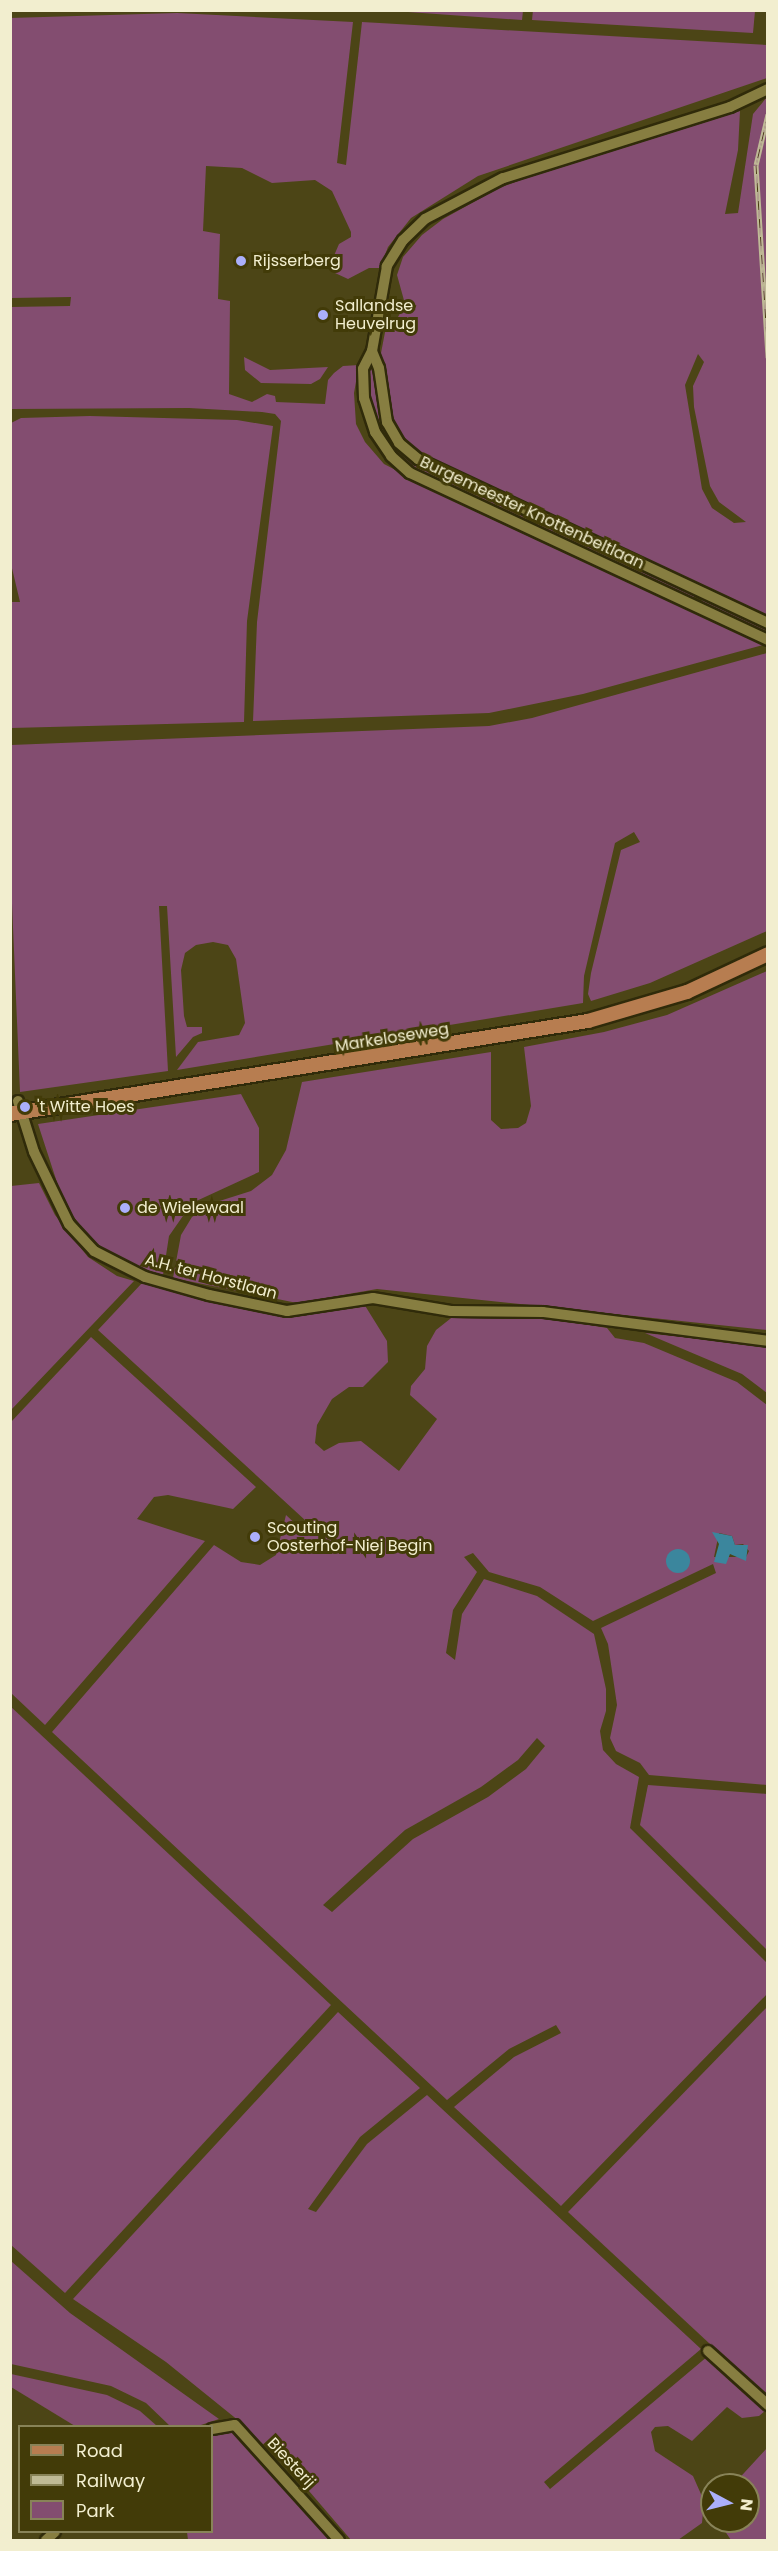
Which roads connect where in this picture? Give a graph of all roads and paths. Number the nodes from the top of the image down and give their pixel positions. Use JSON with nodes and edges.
{"nodes":[{"id":1,"x":768,"y":89,"type":"edge"},
{"id":2,"x":372,"y":351,"type":"junction"},
{"id":3,"x":534,"y":515,"type":"junction"},
{"id":4,"x":527,"y":529,"type":"junction"},
{"id":5,"x":768,"y":623,"type":"edge"},
{"id":6,"x":768,"y":640,"type":"edge"},
{"id":7,"x":768,"y":954,"type":"edge"},
{"id":8,"x":16,"y":1109,"type":"edge"},
{"id":9,"x":768,"y":1341,"type":"edge"},
{"id":10,"x":708,"y":2351,"type":"dead end"},
{"id":11,"x":768,"y":2405,"type":"edge"},
{"id":12,"x":213,"y":2428,"type":"edge"},
{"id":13,"x":339,"y":2541,"type":"edge"}],
"edges":[{"from":1,"to":2,"type":"street","name":"Burgemeester Knottenbeltlaan"},
{"from":2,"to":3,"type":"street","name":"Burgemeester Knottenbeltlaan"},
{"from":2,"to":4,"type":"street","name":"Burgemeester Knottenbeltlaan"},
{"from":3,"to":4,"type":"street"},
{"from":3,"to":5,"type":"street","name":"Burgemeester Knottenbeltlaan"},
{"from":4,"to":6,"type":"street","name":"Burgemeester Knottenbeltlaan"},
{"from":7,"to":8,"type":"main road","name":"Markeloseweg"},
{"from":8,"to":9,"type":"street","name":"A.H. ter Horstlaan"},
{"from":10,"to":11,"type":"street"},
{"from":12,"to":13,"type":"street","name":"Biesterij"}]}
